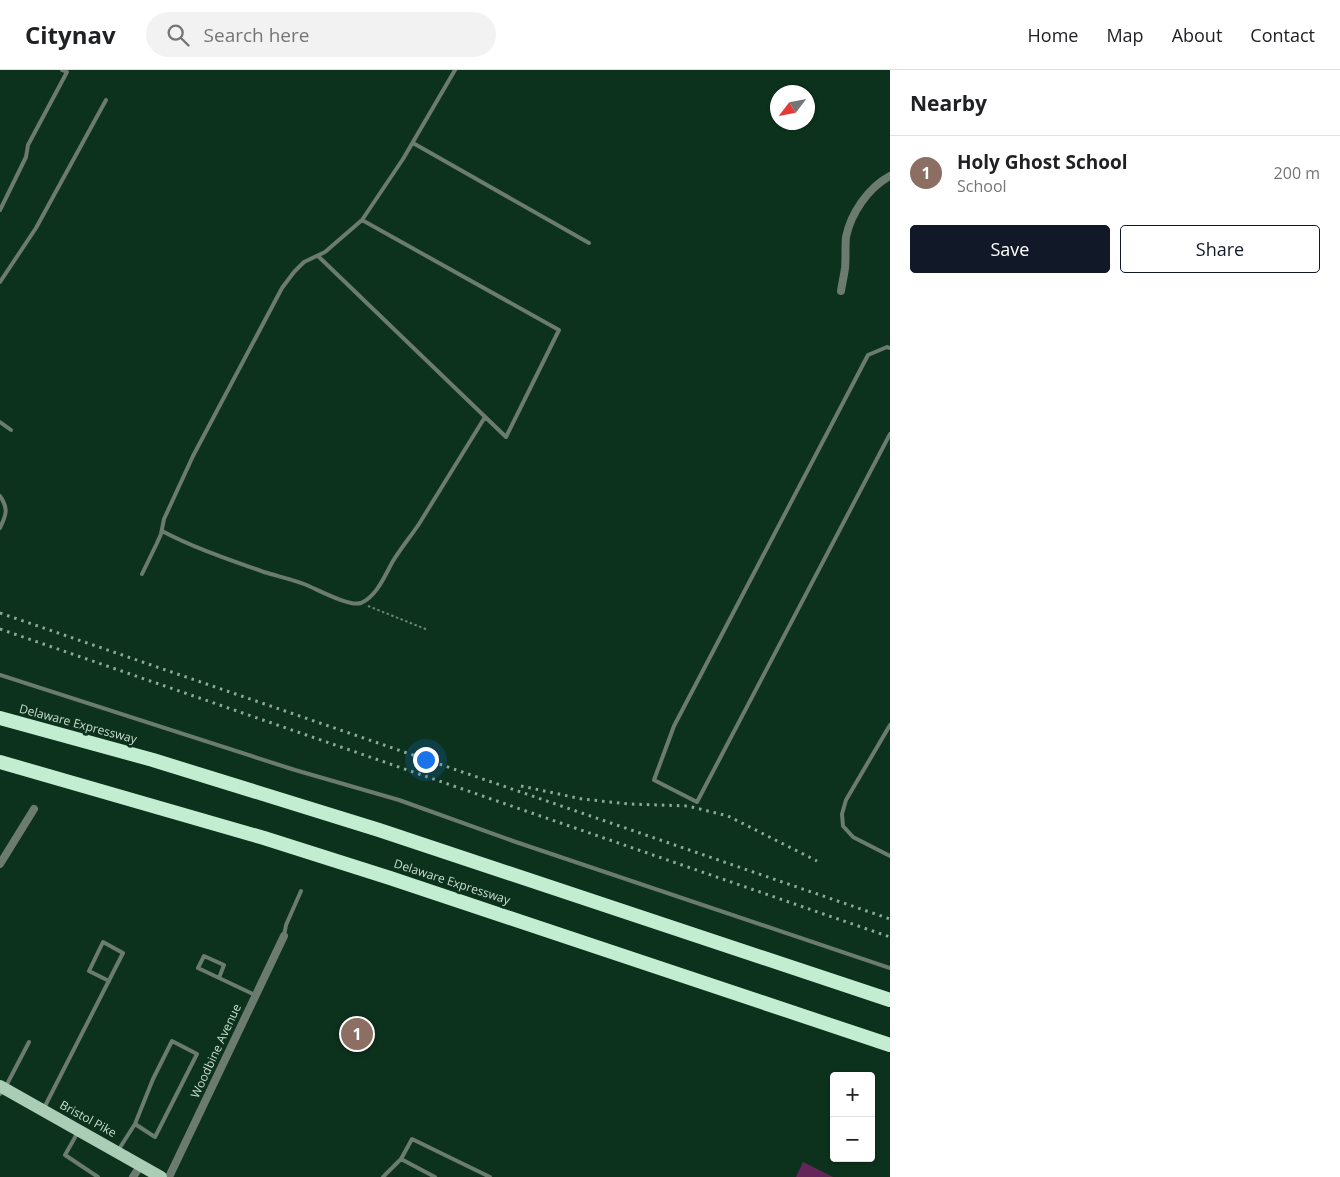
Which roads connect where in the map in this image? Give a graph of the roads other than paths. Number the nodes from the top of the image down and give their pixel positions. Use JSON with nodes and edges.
{"nodes":[{"id":1,"x":62,"y":70,"type":"edge"},
{"id":2,"x":455,"y":70,"type":"edge"},
{"id":3,"x":106,"y":100,"type":"dead end"},
{"id":4,"x":412,"y":143,"type":"junction"},
{"id":5,"x":890,"y":176,"type":"edge"},
{"id":6,"x":0,"y":210,"type":"edge"},
{"id":7,"x":362,"y":220,"type":"junction"},
{"id":8,"x":589,"y":243,"type":"dead end"},
{"id":9,"x":318,"y":256,"type":"junction"},
{"id":10,"x":2,"y":276,"type":"edge"},
{"id":11,"x":0,"y":282,"type":"edge"},
{"id":12,"x":841,"y":291,"type":"dead end"},
{"id":13,"x":890,"y":348,"type":"edge"},
{"id":14,"x":485,"y":417,"type":"junction"},
{"id":15,"x":0,"y":422,"type":"edge"},
{"id":16,"x":11,"y":430,"type":"dead end"},
{"id":17,"x":890,"y":434,"type":"edge"},
{"id":18,"x":0,"y":496,"type":"edge"},
{"id":19,"x":0,"y":528,"type":"edge"},
{"id":20,"x":162,"y":531,"type":"junction"},
{"id":21,"x":142,"y":574,"type":"dead end"},
{"id":22,"x":0,"y":675,"type":"edge"},
{"id":23,"x":0,"y":718,"type":"edge"},
{"id":24,"x":890,"y":726,"type":"edge"},
{"id":25,"x":0,"y":762,"type":"edge"},
{"id":26,"x":34,"y":809,"type":"dead end"},
{"id":27,"x":890,"y":856,"type":"edge"},
{"id":28,"x":0,"y":864,"type":"edge"},
{"id":29,"x":300,"y":891,"type":"dead end"},
{"id":30,"x":284,"y":936,"type":"joint"},
{"id":31,"x":890,"y":968,"type":"edge"},
{"id":32,"x":219,"y":978,"type":"junction"},
{"id":33,"x":109,"y":981,"type":"junction"},
{"id":34,"x":255,"y":995,"type":"junction"},
{"id":35,"x":890,"y":1000,"type":"edge"},
{"id":36,"x":30,"y":1042,"type":"dead end"},
{"id":37,"x":890,"y":1045,"type":"edge"},
{"id":38,"x":2,"y":1089,"type":"edge"},
{"id":39,"x":43,"y":1110,"type":"junction"},
{"id":40,"x":135,"y":1124,"type":"junction"},
{"id":41,"x":79,"y":1130,"type":"junction"},
{"id":42,"x":117,"y":1151,"type":"junction"},
{"id":43,"x":401,"y":1159,"type":"junction"},
{"id":44,"x":141,"y":1164,"type":"junction"},
{"id":45,"x":98,"y":1177,"type":"edge"},
{"id":46,"x":133,"y":1177,"type":"edge"},
{"id":47,"x":161,"y":1177,"type":"edge"},
{"id":48,"x":169,"y":1177,"type":"edge"},
{"id":49,"x":383,"y":1177,"type":"edge"},
{"id":50,"x":434,"y":1177,"type":"edge"},
{"id":51,"x":490,"y":1177,"type":"edge"}],
"edges":[{"from":1,"to":6,"type":"lane"},
{"from":2,"to":4,"type":"lane"},
{"from":3,"to":10,"type":"lane"},
{"from":4,"to":7,"type":"lane"},
{"from":4,"to":8,"type":"lane"},
{"from":5,"to":12,"type":"street"},
{"from":7,"to":9,"type":"lane"},
{"from":7,"to":14,"type":"lane"},
{"from":9,"to":14,"type":"lane"},
{"from":9,"to":20,"type":"lane"},
{"from":10,"to":11,"type":"lane"},
{"from":13,"to":17,"type":"lane"},
{"from":14,"to":20,"type":"lane"},
{"from":15,"to":16,"type":"lane"},
{"from":18,"to":19,"type":"lane"},
{"from":20,"to":21,"type":"lane"},
{"from":22,"to":31,"type":"lane"},
{"from":23,"to":35,"type":"highway","name":"Delaware Expressway"},
{"from":24,"to":27,"type":"lane"},
{"from":25,"to":37,"type":"highway","name":"Delaware Expressway"},
{"from":26,"to":28,"type":"street"},
{"from":29,"to":30,"type":"lane"},
{"from":30,"to":34,"type":"street","name":"Woodbine Avenue"},
{"from":32,"to":32,"type":"lane"},
{"from":32,"to":34,"type":"lane"},
{"from":33,"to":33,"type":"lane"},
{"from":33,"to":39,"type":"lane"},
{"from":34,"to":48,"type":"street","name":"Woodbine Avenue"},
{"from":36,"to":38,"type":"lane"},
{"from":38,"to":39,"type":"main road","name":"Bristol Pike"},
{"from":39,"to":41,"type":"main road","name":"Bristol Pike"},
{"from":40,"to":40,"type":"lane"},
{"from":40,"to":42,"type":"lane"},
{"from":41,"to":42,"type":"main road","name":"Bristol Pike"},
{"from":41,"to":45,"type":"lane"},
{"from":42,"to":44,"type":"main road","name":"Bristol Pike"},
{"from":43,"to":49,"type":"lane"},
{"from":43,"to":50,"type":"lane"},
{"from":43,"to":51,"type":"lane"},
{"from":44,"to":46,"type":"street"},
{"from":44,"to":47,"type":"main road","name":"Bristol Pike"}]}
